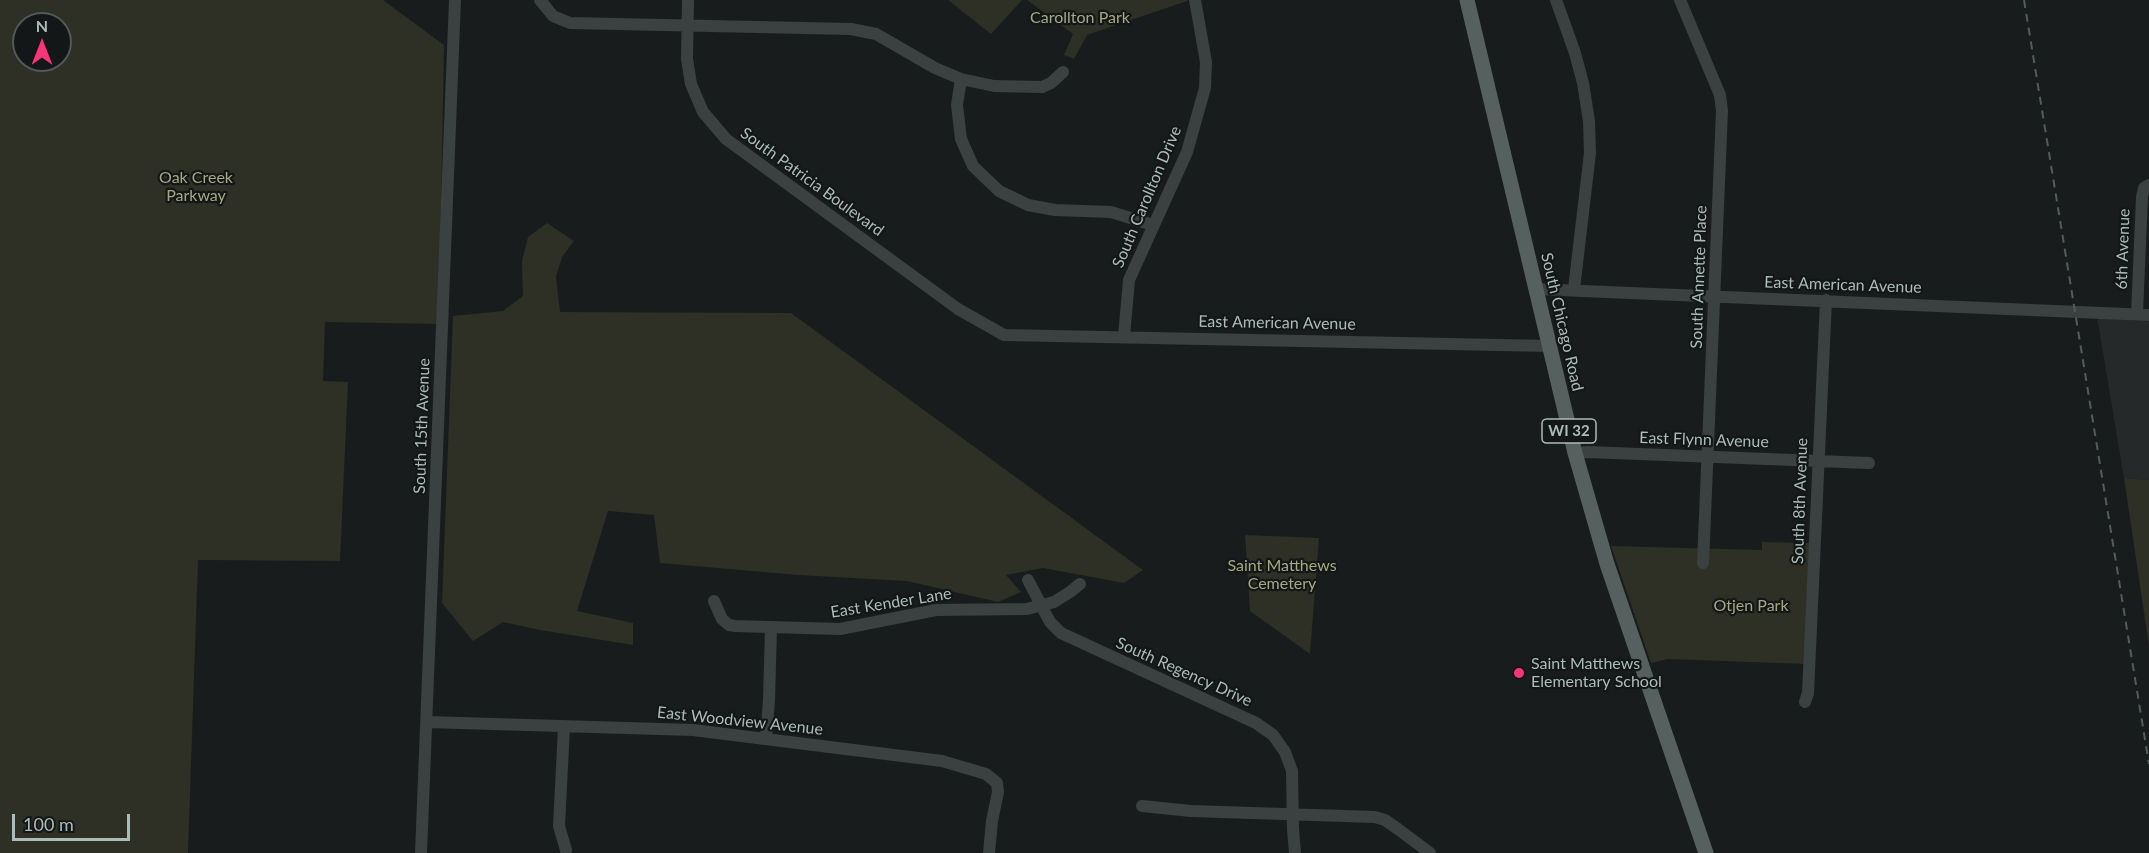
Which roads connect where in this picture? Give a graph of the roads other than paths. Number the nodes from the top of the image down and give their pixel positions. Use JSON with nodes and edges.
{"nodes":[{"id":1,"x":455,"y":0,"type":"edge"},
{"id":2,"x":688,"y":0,"type":"edge"},
{"id":3,"x":1195,"y":0,"type":"edge"},
{"id":4,"x":1467,"y":0,"type":"edge"},
{"id":5,"x":1556,"y":0,"type":"edge"},
{"id":6,"x":1680,"y":0,"type":"edge"},
{"id":7,"x":541,"y":2,"type":"edge"},
{"id":8,"x":687,"y":26,"type":"junction"},
{"id":9,"x":1063,"y":72,"type":"dead end"},
{"id":10,"x":961,"y":79,"type":"junction"},
{"id":11,"x":2147,"y":185,"type":"edge"},
{"id":12,"x":1153,"y":225,"type":"junction"},
{"id":13,"x":1536,"y":289,"type":"junction"},
{"id":14,"x":1574,"y":289,"type":"junction"},
{"id":15,"x":1714,"y":296,"type":"junction"},
{"id":16,"x":1826,"y":300,"type":"junction"},
{"id":17,"x":2143,"y":314,"type":"edge"},
{"id":18,"x":1004,"y":335,"type":"joint"},
{"id":19,"x":1124,"y":336,"type":"junction"},
{"id":20,"x":1549,"y":346,"type":"junction"},
{"id":21,"x":1575,"y":453,"type":"junction"},
{"id":22,"x":1708,"y":458,"type":"junction"},
{"id":23,"x":1818,"y":460,"type":"junction"},
{"id":24,"x":1869,"y":463,"type":"dead end"},
{"id":25,"x":1703,"y":563,"type":"dead end"},
{"id":26,"x":1028,"y":580,"type":"dead end"},
{"id":27,"x":1080,"y":584,"type":"dead end"},
{"id":28,"x":714,"y":601,"type":"dead end"},
{"id":29,"x":1040,"y":606,"type":"junction"},
{"id":30,"x":771,"y":628,"type":"junction"},
{"id":31,"x":1805,"y":702,"type":"dead end"},
{"id":32,"x":427,"y":722,"type":"junction"},
{"id":33,"x":564,"y":727,"type":"junction"},
{"id":34,"x":766,"y":739,"type":"junction"},
{"id":35,"x":1142,"y":806,"type":"dead end"},
{"id":36,"x":1293,"y":813,"type":"junction"},
{"id":37,"x":566,"y":850,"type":"dead end"},
{"id":38,"x":421,"y":853,"type":"edge"},
{"id":39,"x":989,"y":853,"type":"edge"},
{"id":40,"x":1295,"y":853,"type":"edge"},
{"id":41,"x":1430,"y":853,"type":"edge"},
{"id":42,"x":1706,"y":853,"type":"edge"}],
"edges":[{"from":1,"to":32,"type":"street","name":"South 15th Avenue"},
{"from":2,"to":8,"type":"street","name":"South Patricia Boulevard"},
{"from":3,"to":12,"type":"street","name":"South Carollton Drive"},
{"from":4,"to":13,"type":"main road","name":"South Chicago Road","number":"WI 32"},
{"from":5,"to":14,"type":"street"},
{"from":6,"to":15,"type":"street","name":"South Annette Place"},
{"from":7,"to":8,"type":"street"},
{"from":8,"to":10,"type":"street"},
{"from":8,"to":18,"type":"street","name":"South Patricia Boulevard"},
{"from":9,"to":10,"type":"street"},
{"from":10,"to":12,"type":"street"},
{"from":11,"to":17,"type":"street","name":"6th Avenue"},
{"from":12,"to":19,"type":"street","name":"South Carollton Drive"},
{"from":13,"to":14,"type":"street","name":"East American Avenue"},
{"from":13,"to":20,"type":"main road","name":"South Chicago Road","number":"WI 32"},
{"from":14,"to":15,"type":"street","name":"East American Avenue"},
{"from":15,"to":16,"type":"street","name":"East American Avenue"},
{"from":15,"to":22,"type":"street","name":"South Annette Place"},
{"from":16,"to":17,"type":"street","name":"East American Avenue"},
{"from":16,"to":23,"type":"street","name":"South 8th Avenue"},
{"from":18,"to":19,"type":"street","name":"East American Avenue"},
{"from":19,"to":20,"type":"street","name":"East American Avenue"},
{"from":20,"to":21,"type":"main road","name":"South Chicago Road","number":"WI 32"},
{"from":21,"to":22,"type":"street","name":"East Flynn Avenue"},
{"from":21,"to":42,"type":"main road","name":"South Chicago Road","number":"WI 32"},
{"from":22,"to":23,"type":"street","name":"East Flynn Avenue"},
{"from":22,"to":25,"type":"street","name":"South Annette Place"},
{"from":23,"to":24,"type":"street","name":"East Flynn Avenue"},
{"from":23,"to":31,"type":"street","name":"South 8th Avenue"},
{"from":26,"to":29,"type":"street","name":"South Regency Drive"},
{"from":27,"to":29,"type":"street","name":"East Kender Lane"},
{"from":28,"to":30,"type":"street","name":"East Kender Lane"},
{"from":29,"to":30,"type":"street","name":"East Kender Lane"},
{"from":29,"to":36,"type":"street","name":"South Regency Drive"},
{"from":30,"to":34,"type":"street"},
{"from":32,"to":33,"type":"street","name":"East Woodview Avenue"},
{"from":32,"to":38,"type":"street","name":"South 15th Avenue"},
{"from":33,"to":34,"type":"street","name":"East Woodview Avenue"},
{"from":33,"to":37,"type":"street"},
{"from":34,"to":39,"type":"street","name":"East Woodview Avenue"},
{"from":35,"to":36,"type":"street"},
{"from":36,"to":40,"type":"street","name":"South Regency Drive"},
{"from":36,"to":41,"type":"street"}]}
